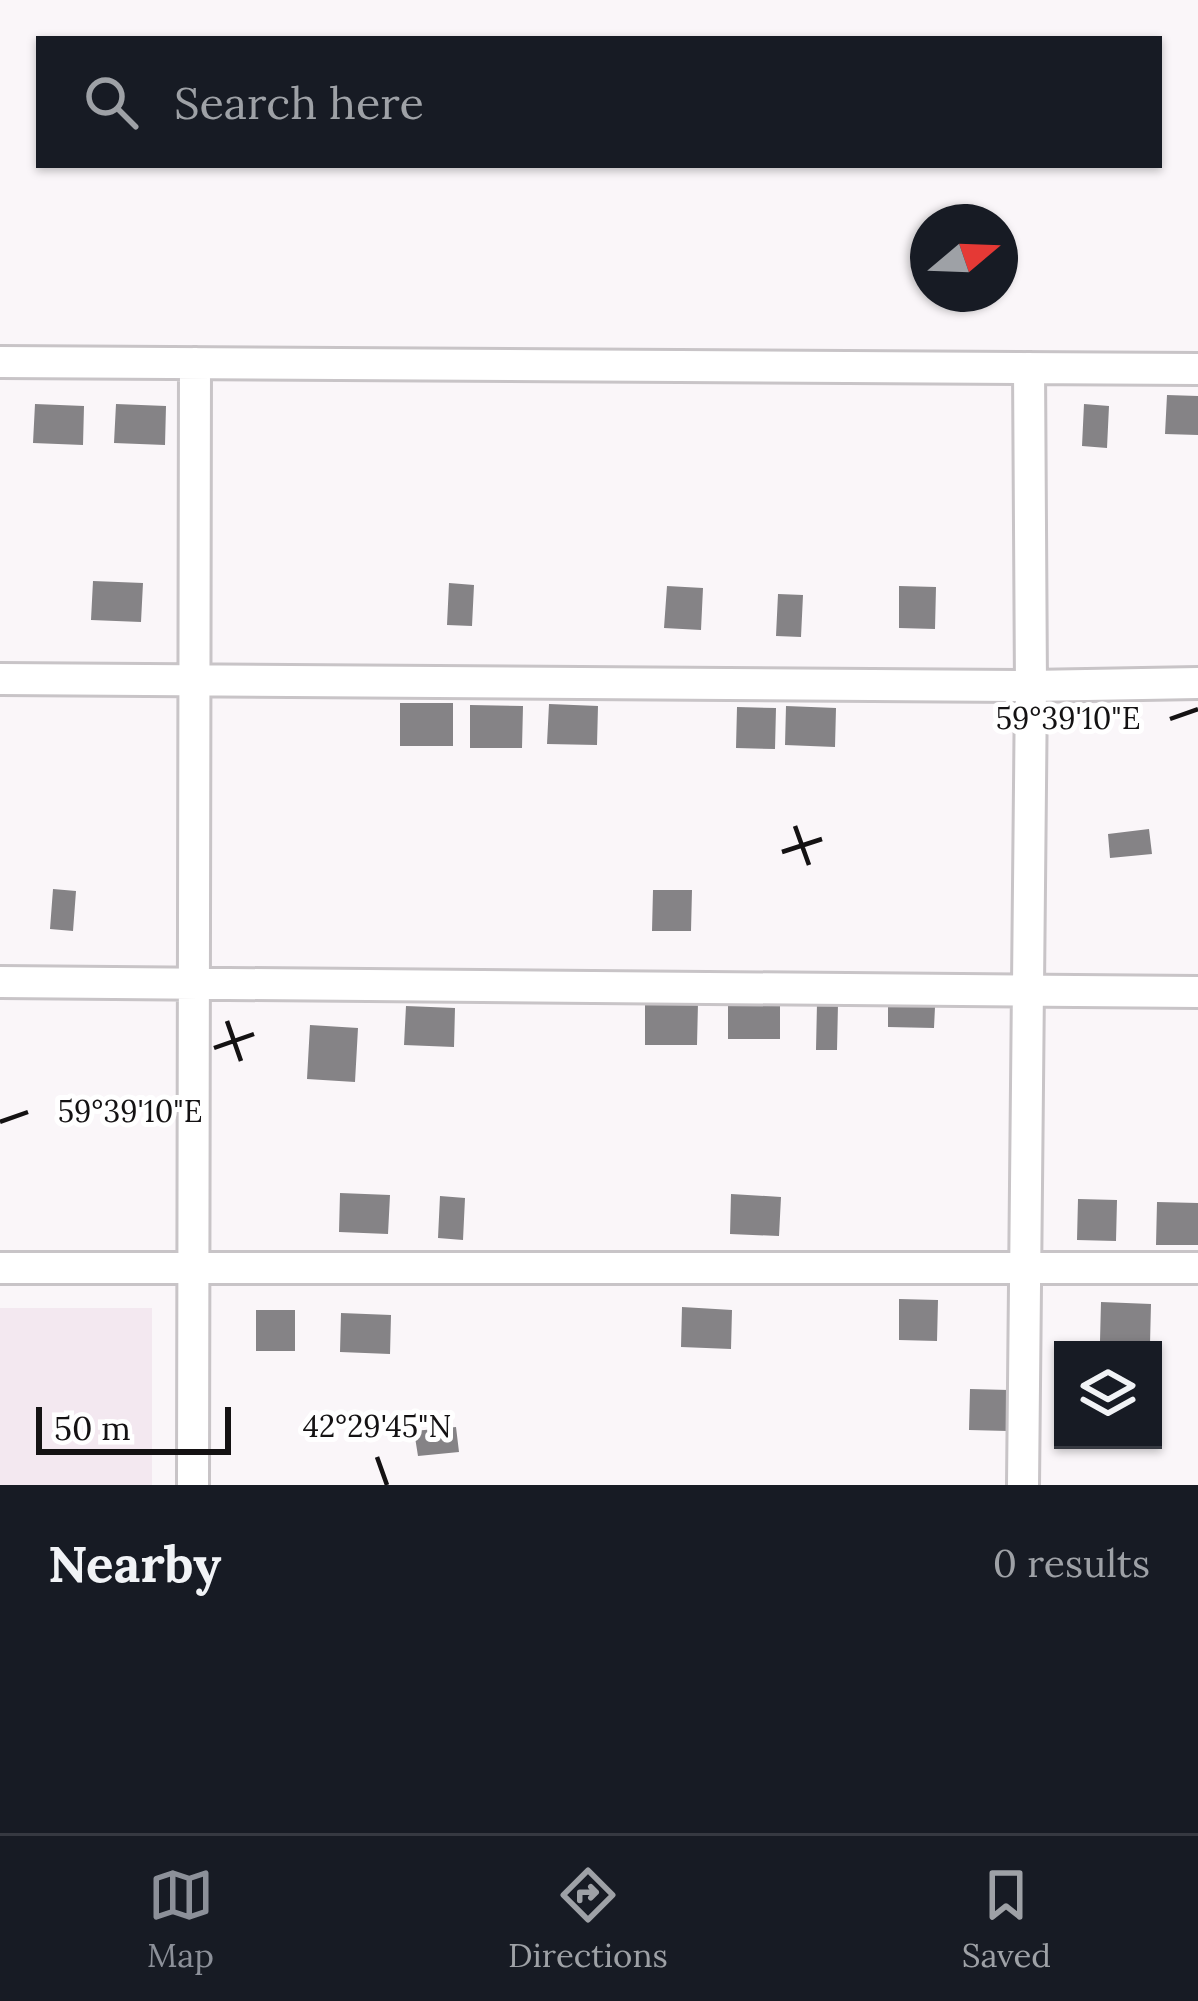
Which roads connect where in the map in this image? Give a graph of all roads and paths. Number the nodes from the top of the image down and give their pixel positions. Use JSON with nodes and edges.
{"nodes":[{"id":1,"x":0,"y":362,"type":"edge"},
{"id":2,"x":195,"y":363,"type":"junction"},
{"id":3,"x":1029,"y":368,"type":"junction"},
{"id":4,"x":1198,"y":369,"type":"edge"},
{"id":5,"x":0,"y":679,"type":"edge"},
{"id":6,"x":193,"y":680,"type":"junction"},
{"id":7,"x":1198,"y":683,"type":"edge"},
{"id":8,"x":1031,"y":686,"type":"junction"},
{"id":9,"x":0,"y":982,"type":"edge"},
{"id":10,"x":194,"y":983,"type":"junction"},
{"id":11,"x":1028,"y":991,"type":"junction"},
{"id":12,"x":1198,"y":992,"type":"edge"},
{"id":13,"x":0,"y":1268,"type":"edge"},
{"id":14,"x":194,"y":1268,"type":"junction"},
{"id":15,"x":1025,"y":1268,"type":"junction"},
{"id":16,"x":1198,"y":1268,"type":"edge"},
{"id":17,"x":193,"y":1485,"type":"edge"},
{"id":18,"x":1023,"y":1485,"type":"edge"}],
"edges":[{"from":1,"to":2,"type":"street"},
{"from":2,"to":3,"type":"street"},
{"from":2,"to":6,"type":"street"},
{"from":3,"to":4,"type":"street"},
{"from":3,"to":8,"type":"street"},
{"from":5,"to":6,"type":"street"},
{"from":6,"to":8,"type":"street"},
{"from":6,"to":10,"type":"street"},
{"from":7,"to":8,"type":"street"},
{"from":8,"to":11,"type":"street"},
{"from":9,"to":10,"type":"street"},
{"from":10,"to":11,"type":"street"},
{"from":10,"to":14,"type":"street"},
{"from":11,"to":12,"type":"street"},
{"from":11,"to":15,"type":"street"},
{"from":13,"to":14,"type":"street"},
{"from":14,"to":15,"type":"street"},
{"from":14,"to":17,"type":"street"},
{"from":15,"to":16,"type":"street"},
{"from":15,"to":18,"type":"street"}]}
